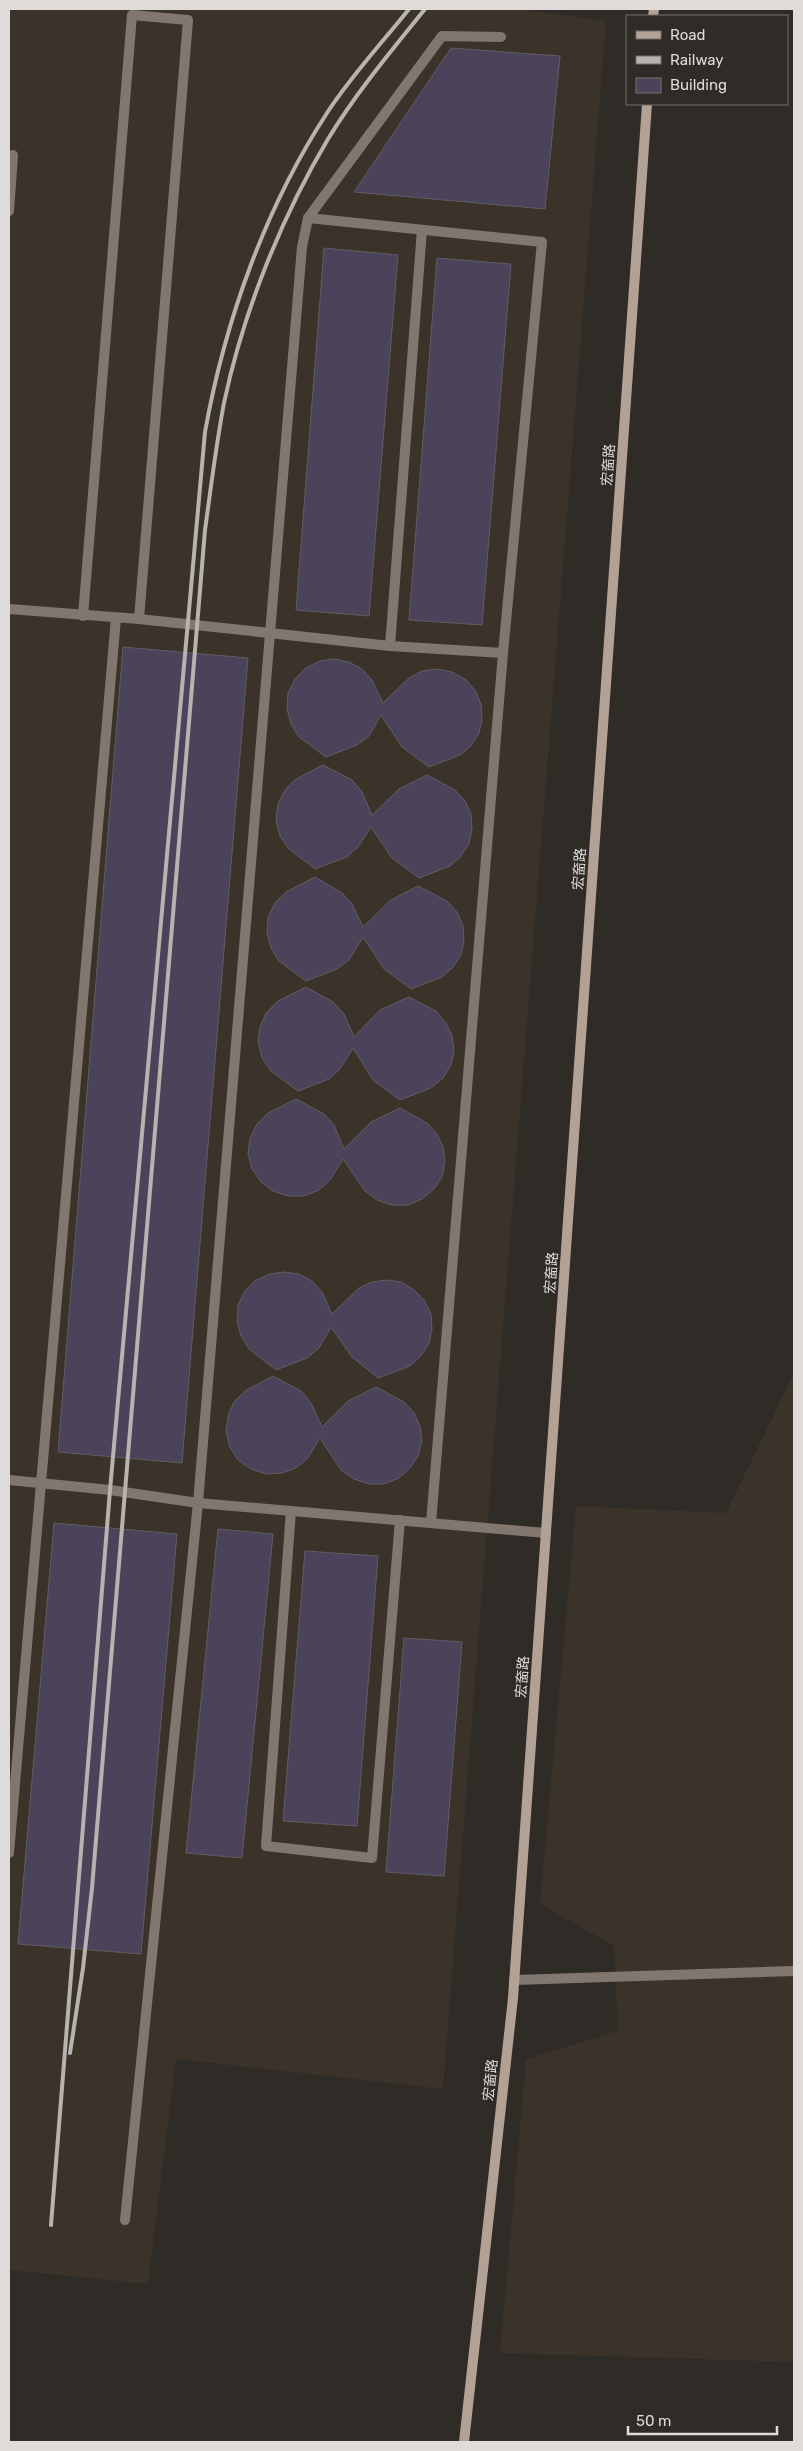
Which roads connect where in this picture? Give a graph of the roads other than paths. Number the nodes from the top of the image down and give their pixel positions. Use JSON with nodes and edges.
{"nodes":[{"id":1,"x":158,"y":12,"type":"edge"},
{"id":2,"x":501,"y":37,"type":"dead end"},
{"id":3,"x":647,"y":105,"type":"edge"},
{"id":4,"x":13,"y":155,"type":"dead end"},
{"id":5,"x":9,"y":211,"type":"edge"},
{"id":6,"x":308,"y":218,"type":"junction"},
{"id":7,"x":422,"y":230,"type":"junction"},
{"id":8,"x":9,"y":609,"type":"edge"},
{"id":9,"x":83,"y":616,"type":"junction"},
{"id":10,"x":116,"y":618,"type":"junction"},
{"id":11,"x":138,"y":619,"type":"junction"},
{"id":12,"x":271,"y":633,"type":"junction"},
{"id":13,"x":390,"y":646,"type":"junction"},
{"id":14,"x":503,"y":653,"type":"junction"},
{"id":15,"x":9,"y":1480,"type":"edge"},
{"id":16,"x":43,"y":1482,"type":"junction"},
{"id":17,"x":198,"y":1503,"type":"junction"},
{"id":18,"x":292,"y":1511,"type":"junction"},
{"id":19,"x":400,"y":1520,"type":"junction"},
{"id":20,"x":431,"y":1523,"type":"junction"},
{"id":21,"x":546,"y":1533,"type":"junction"},
{"id":22,"x":9,"y":1853,"type":"edge"},
{"id":23,"x":794,"y":1971,"type":"edge"},
{"id":24,"x":514,"y":1980,"type":"junction"},
{"id":25,"x":125,"y":2220,"type":"dead end"},
{"id":26,"x":464,"y":2442,"type":"edge"}],
"edges":[{"from":1,"to":9,"type":"street"},
{"from":1,"to":11,"type":"street"},
{"from":2,"to":6,"type":"street"},
{"from":3,"to":21,"type":"street","name":"宏奤路"},
{"from":4,"to":5,"type":"street"},
{"from":6,"to":7,"type":"street"},
{"from":6,"to":12,"type":"street"},
{"from":7,"to":13,"type":"street"},
{"from":7,"to":14,"type":"street"},
{"from":8,"to":9,"type":"street"},
{"from":9,"to":10,"type":"street"},
{"from":10,"to":11,"type":"street"},
{"from":10,"to":16,"type":"street"},
{"from":11,"to":12,"type":"street"},
{"from":12,"to":13,"type":"street"},
{"from":12,"to":17,"type":"street"},
{"from":13,"to":14,"type":"street"},
{"from":14,"to":20,"type":"street"},
{"from":15,"to":16,"type":"street"},
{"from":16,"to":17,"type":"street"},
{"from":16,"to":22,"type":"street"},
{"from":17,"to":18,"type":"street"},
{"from":17,"to":25,"type":"street"},
{"from":18,"to":19,"type":"street"},
{"from":18,"to":19,"type":"street"},
{"from":19,"to":20,"type":"street"},
{"from":20,"to":21,"type":"street"},
{"from":21,"to":24,"type":"street","name":"宏奤路"},
{"from":23,"to":24,"type":"street"},
{"from":24,"to":26,"type":"street","name":"宏奤路"}]}
